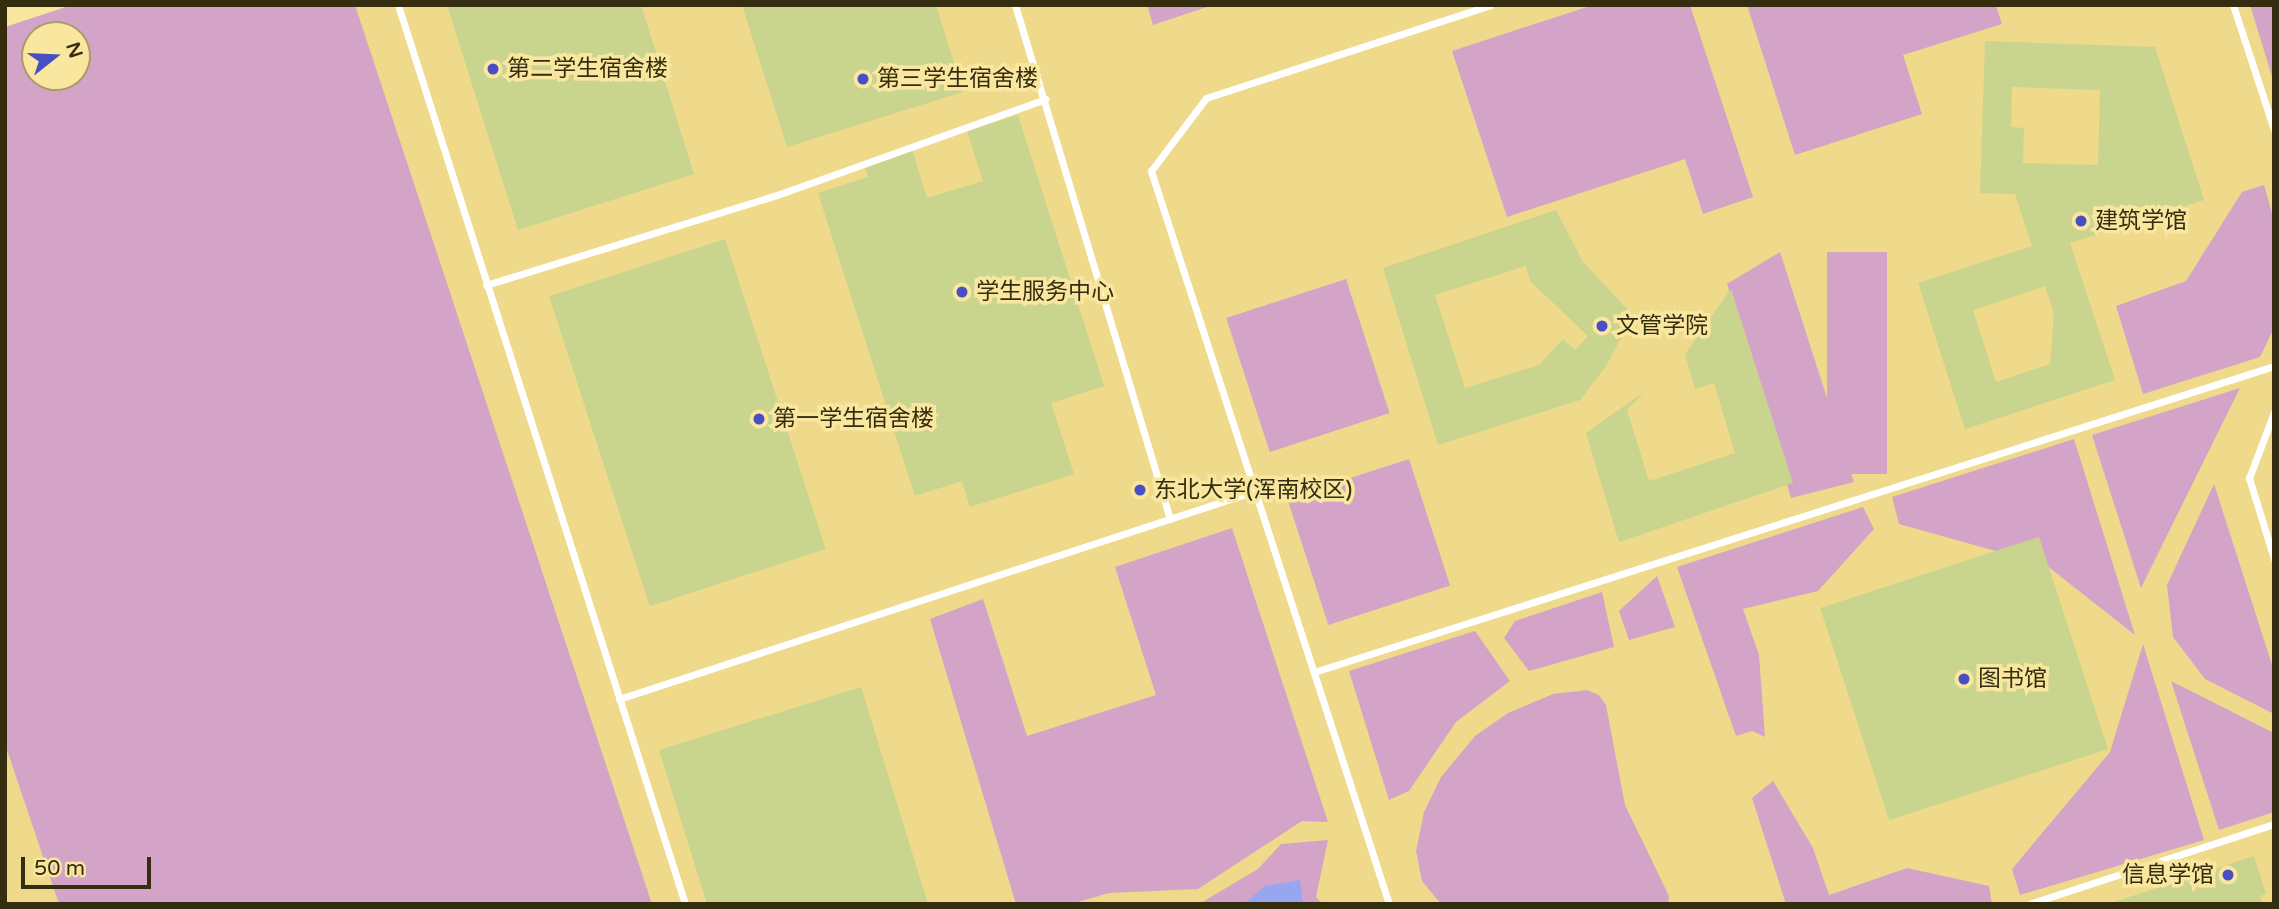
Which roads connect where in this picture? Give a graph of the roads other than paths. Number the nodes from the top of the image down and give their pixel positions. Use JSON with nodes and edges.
{"nodes":[{"id":1,"x":398,"y":5,"type":"edge"},
{"id":2,"x":1015,"y":5,"type":"edge"},
{"id":3,"x":1490,"y":5,"type":"edge"},
{"id":4,"x":2233,"y":5,"type":"edge"},
{"id":5,"x":1045,"y":99,"type":"junction"},
{"id":6,"x":2274,"y":130,"type":"edge"},
{"id":7,"x":486,"y":285,"type":"junction"},
{"id":8,"x":2274,"y":366,"type":"edge"},
{"id":9,"x":2274,"y":412,"type":"edge"},
{"id":10,"x":1255,"y":491,"type":"junction"},
{"id":11,"x":1170,"y":519,"type":"junction"},
{"id":12,"x":2274,"y":559,"type":"edge"},
{"id":13,"x":1314,"y":672,"type":"junction"},
{"id":14,"x":619,"y":699,"type":"junction"},
{"id":15,"x":2274,"y":824,"type":"edge"},
{"id":16,"x":685,"y":904,"type":"edge"},
{"id":17,"x":1389,"y":904,"type":"edge"},
{"id":18,"x":2029,"y":904,"type":"edge"}],
"edges":[{"from":1,"to":7,"type":"lane"},
{"from":2,"to":5,"type":"lane"},
{"from":3,"to":10,"type":"lane"},
{"from":4,"to":6,"type":"lane"},
{"from":5,"to":7,"type":"lane"},
{"from":5,"to":11,"type":"lane"},
{"from":7,"to":14,"type":"lane"},
{"from":8,"to":13,"type":"lane"},
{"from":9,"to":12,"type":"lane"},
{"from":10,"to":11,"type":"lane"},
{"from":10,"to":13,"type":"lane"},
{"from":11,"to":14,"type":"lane"},
{"from":13,"to":17,"type":"lane"},
{"from":14,"to":16,"type":"lane"},
{"from":15,"to":18,"type":"lane"}]}
